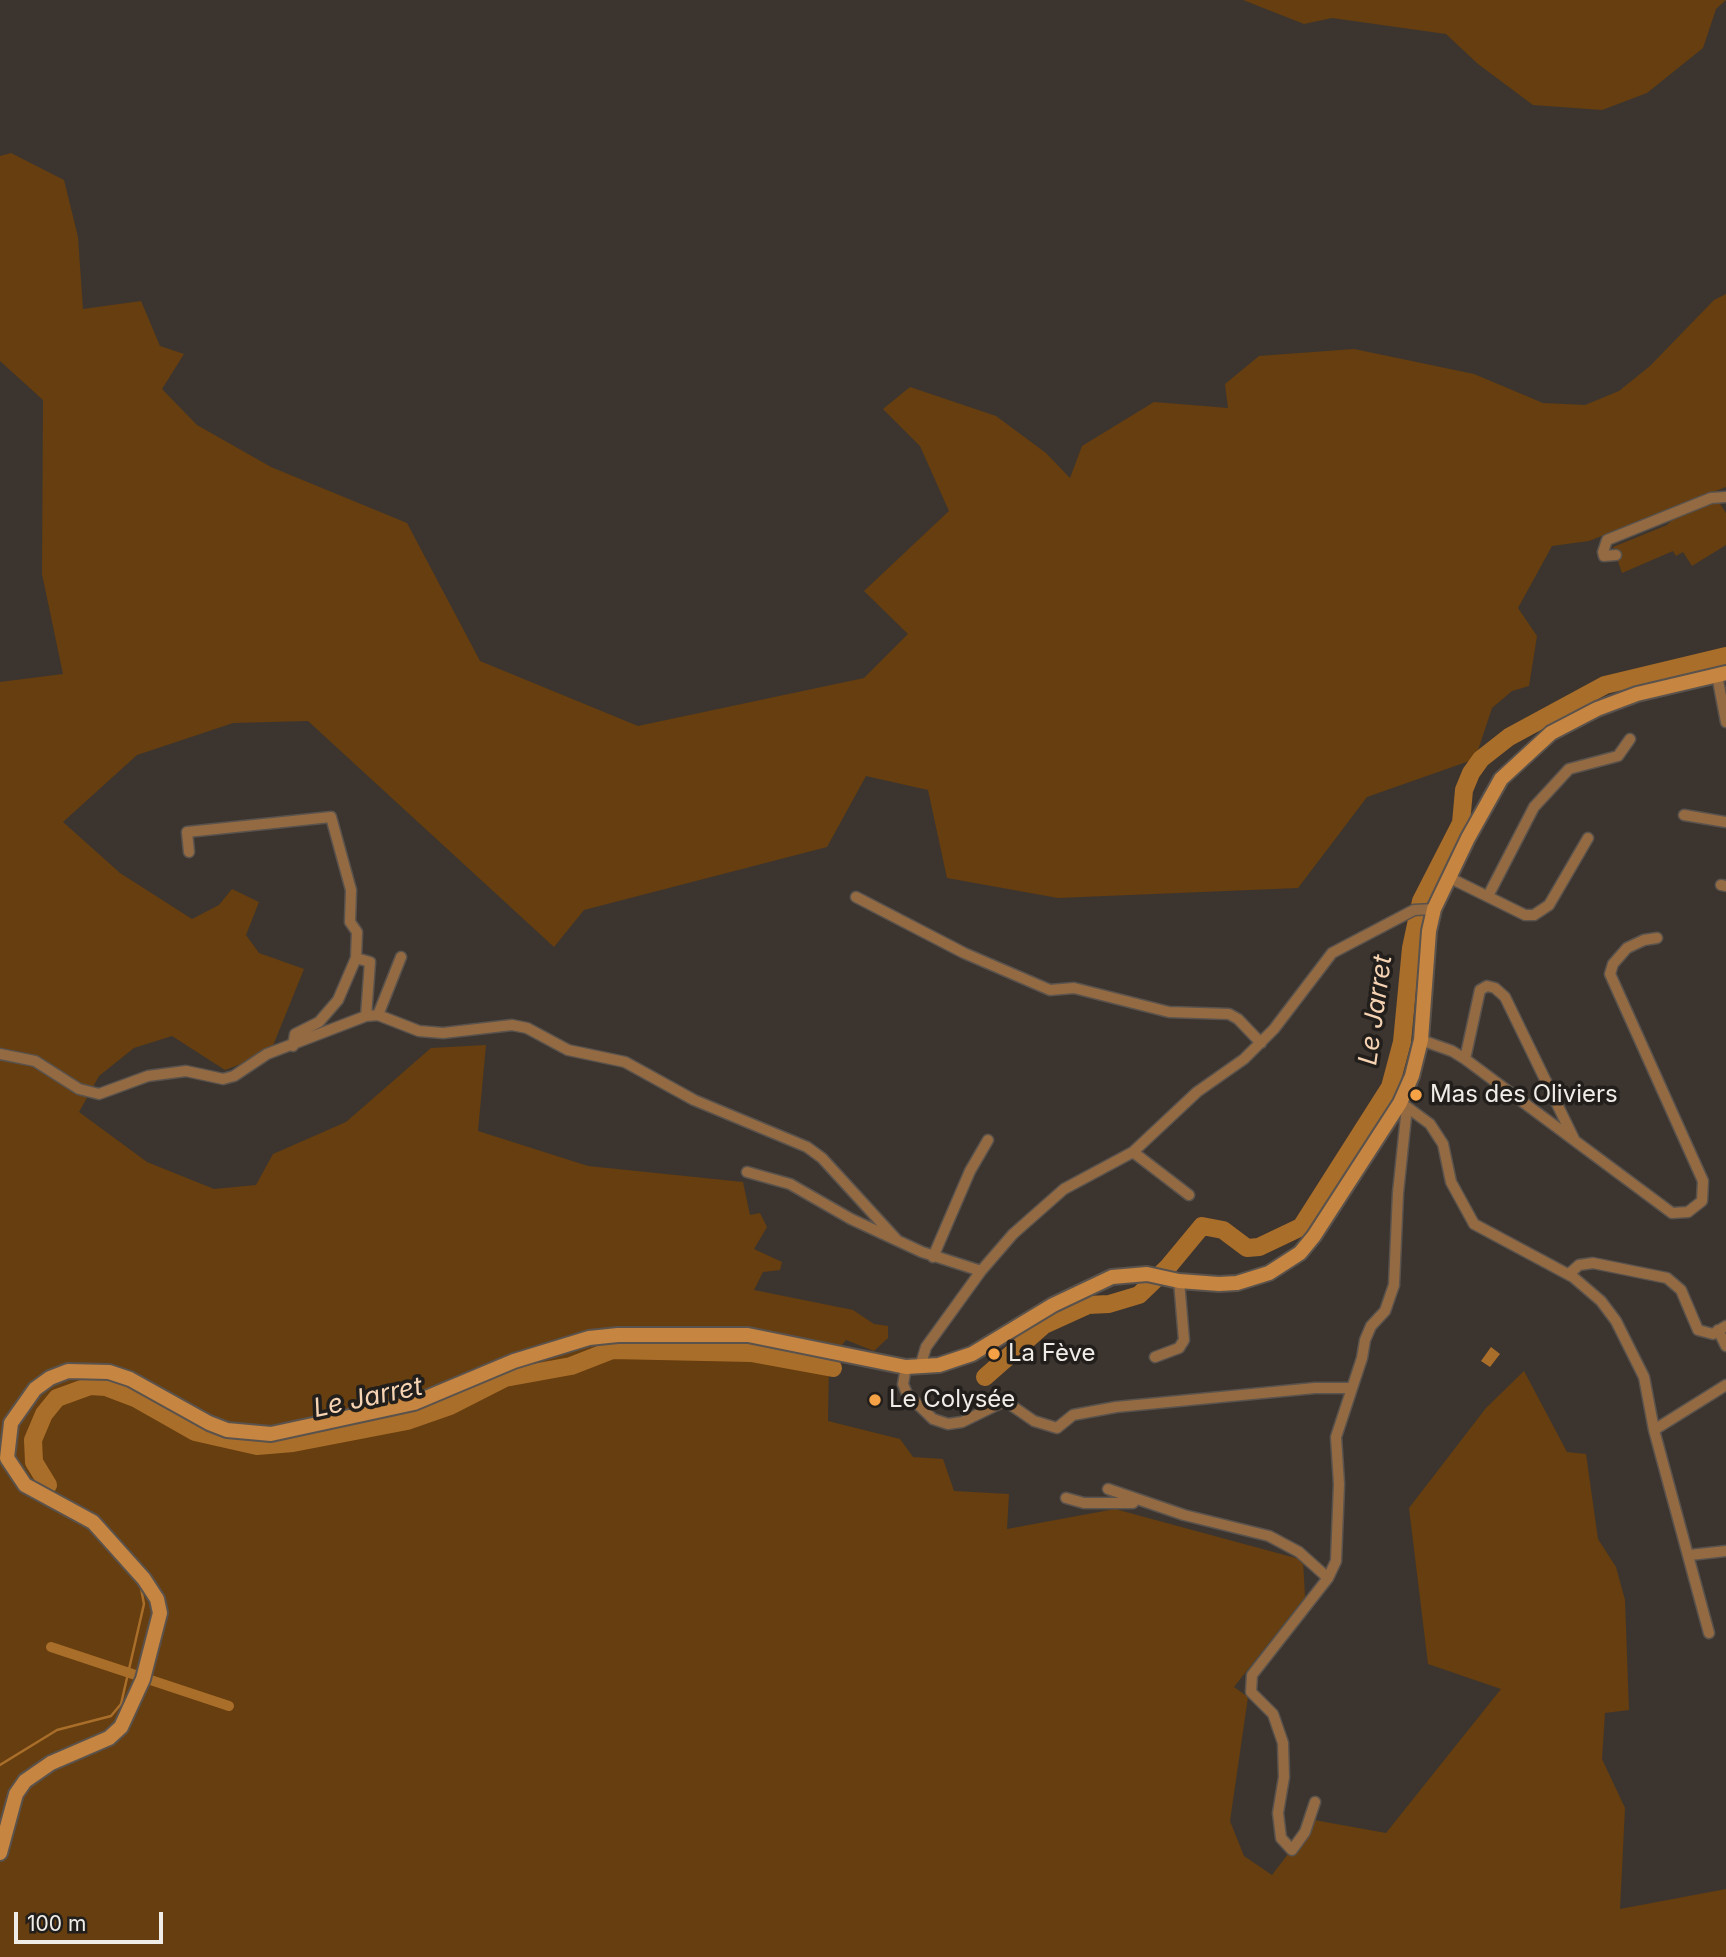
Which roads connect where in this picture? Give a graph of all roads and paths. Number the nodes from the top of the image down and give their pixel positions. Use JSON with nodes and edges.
{"nodes":[{"id":1,"x":1726,"y":497,"type":"edge"},
{"id":2,"x":1616,"y":555,"type":"dead end"},
{"id":3,"x":1722,"y":674,"type":"edge"},
{"id":4,"x":1726,"y":722,"type":"edge"},
{"id":5,"x":1630,"y":739,"type":"dead end"},
{"id":6,"x":1684,"y":815,"type":"dead end"},
{"id":7,"x":1726,"y":822,"type":"edge"},
{"id":8,"x":1588,"y":838,"type":"dead end"},
{"id":9,"x":188,"y":852,"type":"dead end"},
{"id":10,"x":1448,"y":877,"type":"junction"},
{"id":11,"x":1488,"y":896,"type":"junction"},
{"id":12,"x":856,"y":897,"type":"dead end"},
{"id":13,"x":1430,"y":909,"type":"junction"},
{"id":14,"x":1657,"y":938,"type":"dead end"},
{"id":15,"x":401,"y":957,"type":"dead end"},
{"id":16,"x":356,"y":958,"type":"junction"},
{"id":17,"x":378,"y":1015,"type":"junction"},
{"id":18,"x":366,"y":1016,"type":"junction"},
{"id":19,"x":1421,"y":1040,"type":"junction"},
{"id":20,"x":1261,"y":1043,"type":"junction"},
{"id":21,"x":293,"y":1046,"type":"junction"},
{"id":22,"x":0,"y":1054,"type":"edge"},
{"id":23,"x":1465,"y":1059,"type":"junction"},
{"id":24,"x":1404,"y":1105,"type":"junction"},
{"id":25,"x":988,"y":1140,"type":"dead end"},
{"id":26,"x":1576,"y":1142,"type":"junction"},
{"id":27,"x":1133,"y":1152,"type":"junction"},
{"id":28,"x":747,"y":1172,"type":"dead end"},
{"id":29,"x":1189,"y":1195,"type":"dead end"},
{"id":30,"x":897,"y":1240,"type":"junction"},
{"id":31,"x":933,"y":1257,"type":"junction"},
{"id":32,"x":981,"y":1271,"type":"junction"},
{"id":33,"x":1569,"y":1274,"type":"junction"},
{"id":34,"x":1173,"y":1280,"type":"junction"},
{"id":35,"x":1722,"y":1328,"type":"edge"},
{"id":36,"x":1726,"y":1346,"type":"edge"},
{"id":37,"x":1155,"y":1357,"type":"dead end"},
{"id":38,"x":913,"y":1367,"type":"junction"},
{"id":39,"x":1726,"y":1385,"type":"edge"},
{"id":40,"x":1352,"y":1388,"type":"junction"},
{"id":41,"x":1654,"y":1430,"type":"junction"},
{"id":42,"x":1108,"y":1489,"type":"dead end"},
{"id":43,"x":1066,"y":1498,"type":"dead end"},
{"id":44,"x":1151,"y":1505,"type":"junction"},
{"id":45,"x":1726,"y":1551,"type":"edge"},
{"id":46,"x":1690,"y":1555,"type":"junction"},
{"id":47,"x":1328,"y":1578,"type":"junction"},
{"id":48,"x":1709,"y":1633,"type":"dead end"},
{"id":49,"x":1315,"y":1802,"type":"dead end"},
{"id":50,"x":0,"y":1853,"type":"edge"}],
"edges":[{"from":1,"to":2,"type":"street"},
{"from":3,"to":4,"type":"street"},
{"from":3,"to":10,"type":"main road"},
{"from":5,"to":11,"type":"street"},
{"from":6,"to":7,"type":"street"},
{"from":8,"to":11,"type":"street"},
{"from":9,"to":16,"type":"street"},
{"from":10,"to":11,"type":"street"},
{"from":10,"to":13,"type":"main road"},
{"from":12,"to":20,"type":"street"},
{"from":13,"to":19,"type":"main road"},
{"from":13,"to":20,"type":"street"},
{"from":14,"to":26,"type":"street"},
{"from":15,"to":17,"type":"street"},
{"from":16,"to":18,"type":"street"},
{"from":16,"to":21,"type":"street"},
{"from":17,"to":18,"type":"street"},
{"from":17,"to":30,"type":"street"},
{"from":18,"to":21,"type":"street"},
{"from":19,"to":23,"type":"street"},
{"from":19,"to":24,"type":"main road"},
{"from":20,"to":27,"type":"street"},
{"from":21,"to":22,"type":"street"},
{"from":23,"to":26,"type":"street"},
{"from":23,"to":26,"type":"street"},
{"from":24,"to":33,"type":"street"},
{"from":24,"to":34,"type":"main road"},
{"from":24,"to":40,"type":"street"},
{"from":25,"to":31,"type":"street"},
{"from":27,"to":29,"type":"street"},
{"from":27,"to":32,"type":"street"},
{"from":28,"to":30,"type":"street"},
{"from":30,"to":31,"type":"street"},
{"from":31,"to":32,"type":"street"},
{"from":32,"to":38,"type":"street"},
{"from":33,"to":35,"type":"street"},
{"from":33,"to":41,"type":"street"},
{"from":34,"to":37,"type":"street"},
{"from":34,"to":38,"type":"main road"},
{"from":35,"to":36,"type":"street"},
{"from":38,"to":40,"type":"street"},
{"from":38,"to":50,"type":"main road"},
{"from":39,"to":41,"type":"street"},
{"from":40,"to":47,"type":"street"},
{"from":41,"to":46,"type":"street"},
{"from":42,"to":44,"type":"street"},
{"from":43,"to":44,"type":"street"},
{"from":44,"to":47,"type":"street"},
{"from":45,"to":46,"type":"street"},
{"from":46,"to":48,"type":"street"},
{"from":47,"to":49,"type":"street"}]}
